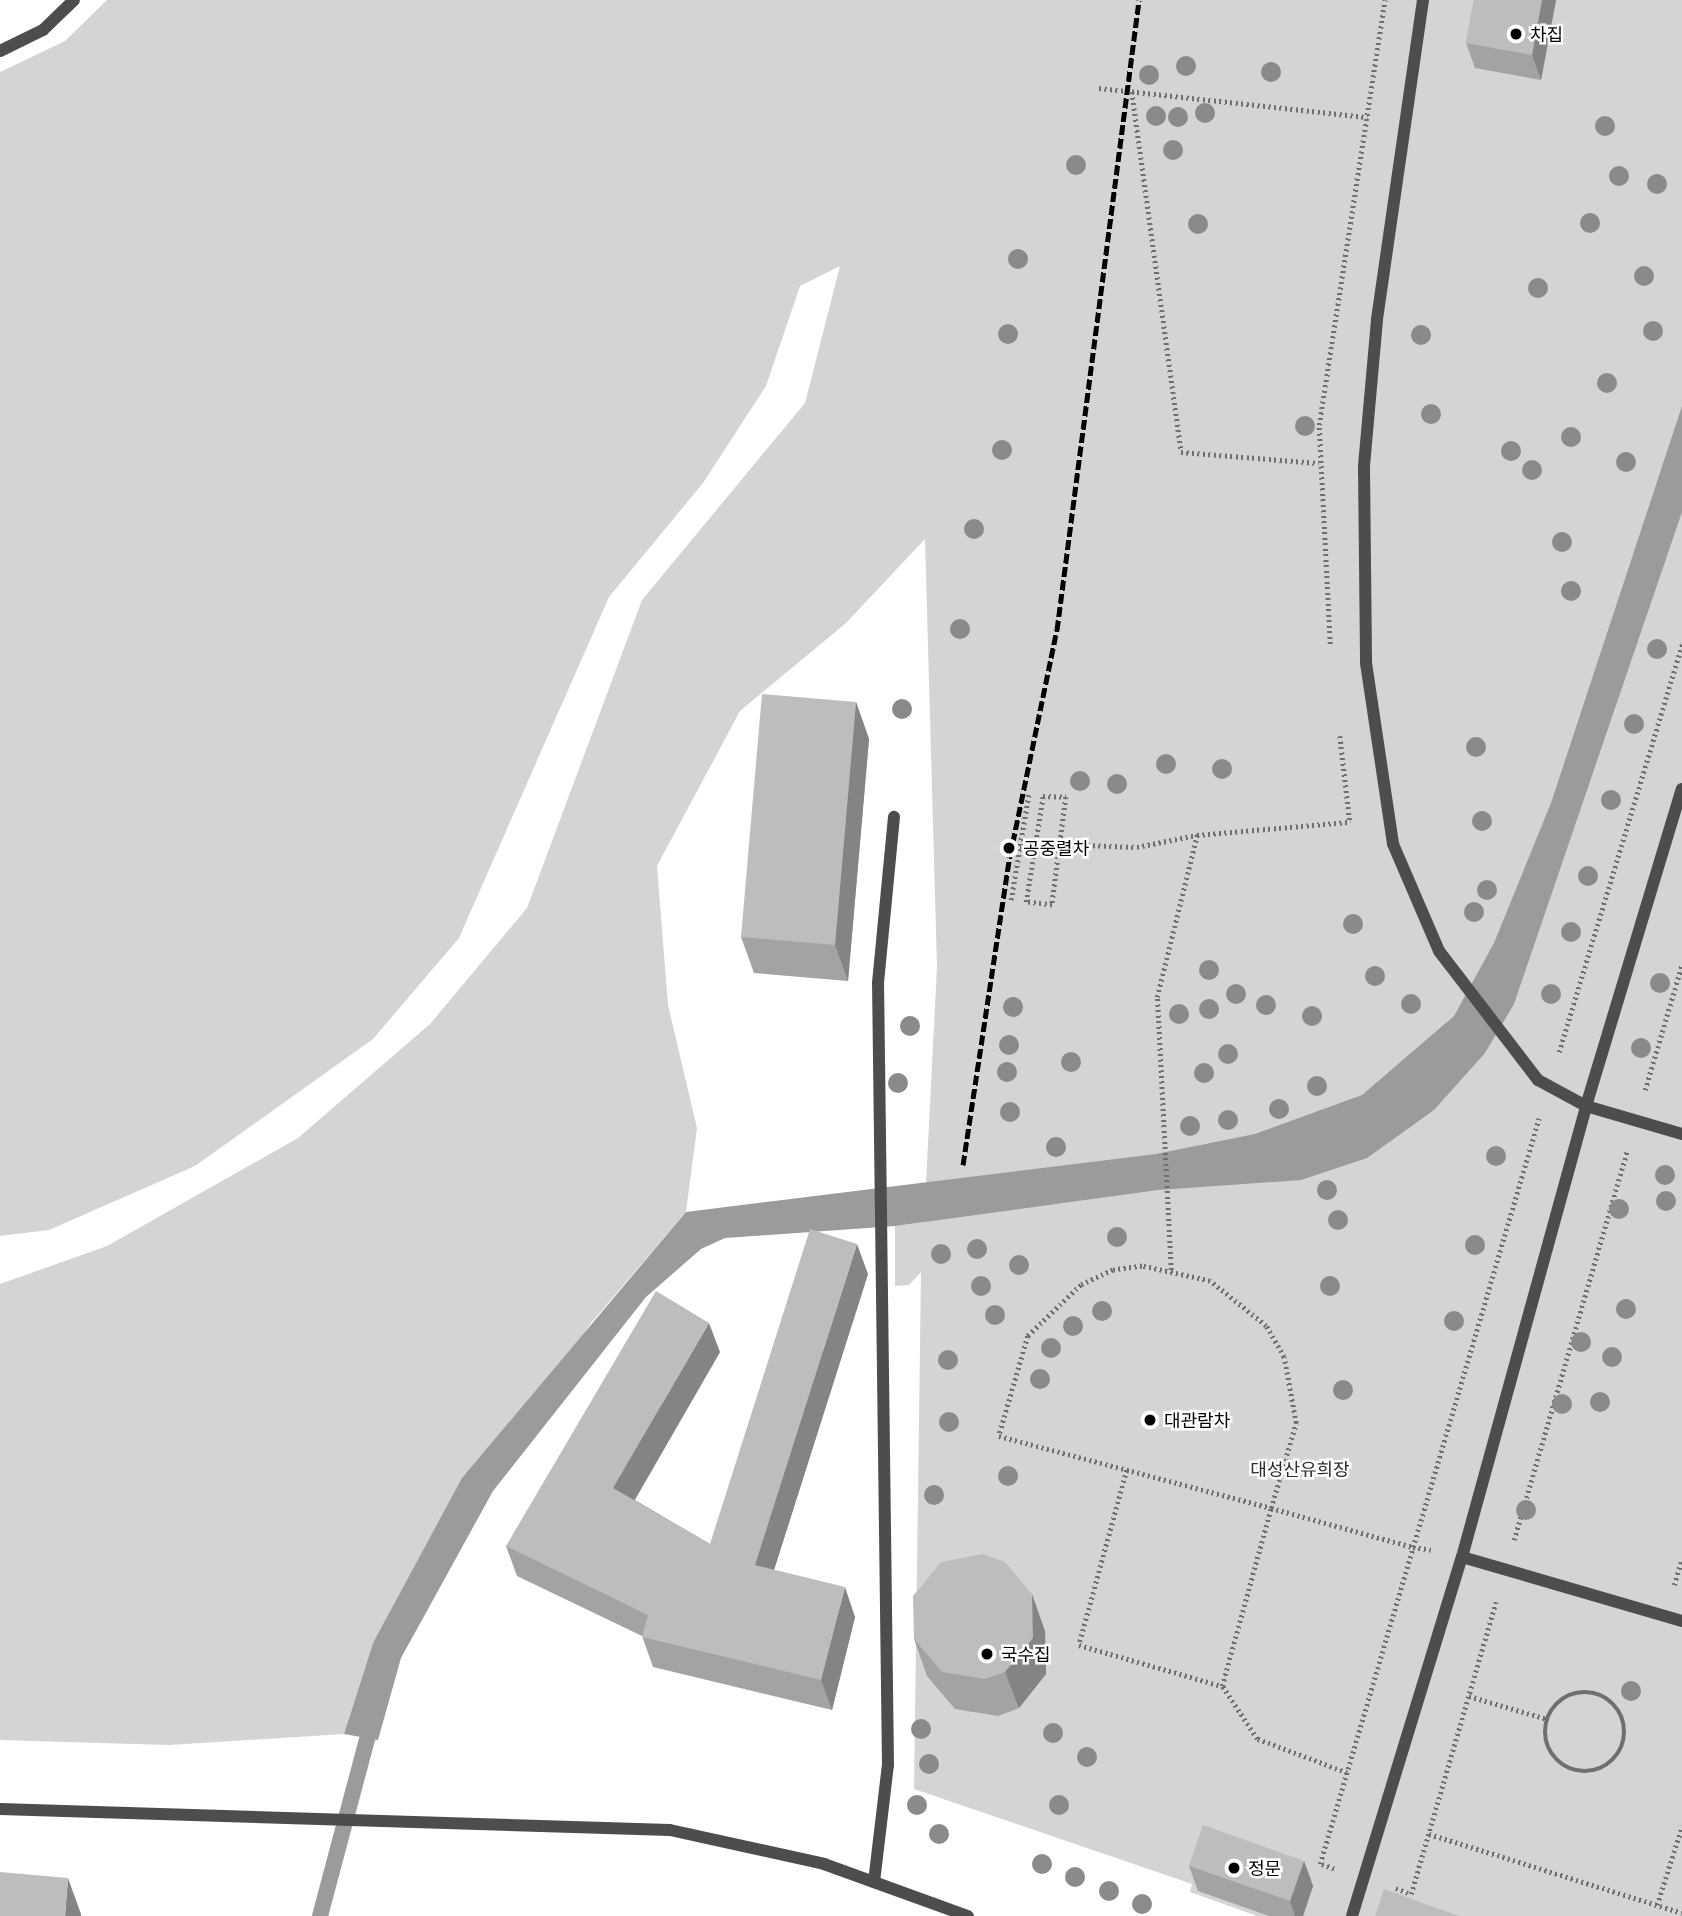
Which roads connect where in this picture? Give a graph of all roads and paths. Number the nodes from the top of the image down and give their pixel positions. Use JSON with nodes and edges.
{"nodes":[{"id":1,"x":74,"y":0,"type":"edge"},
{"id":2,"x":1423,"y":0,"type":"edge"},
{"id":3,"x":0,"y":51,"type":"edge"},
{"id":4,"x":1099,"y":88,"type":"dead end"},
{"id":5,"x":1132,"y":92,"type":"junction"},
{"id":6,"x":1367,"y":117,"type":"dead end"},
{"id":7,"x":1320,"y":463,"type":"dead end"},
{"id":8,"x":1682,"y":644,"type":"edge"},
{"id":9,"x":1682,"y":789,"type":"edge"},
{"id":10,"x":1029,"y":793,"type":"dead end"},
{"id":11,"x":894,"y":817,"type":"dead end"},
{"id":12,"x":1390,"y":819,"type":"junction"},
{"id":13,"x":1197,"y":835,"type":"junction"},
{"id":14,"x":1060,"y":844,"type":"junction"},
{"id":15,"x":1020,"y":847,"type":"junction"},
{"id":16,"x":1034,"y":848,"type":"junction"},
{"id":17,"x":1011,"y":900,"type":"dead end"},
{"id":18,"x":1682,"y":964,"type":"edge"},
{"id":19,"x":1549,"y":1086,"type":"junction"},
{"id":20,"x":1586,"y":1106,"type":"junction"},
{"id":21,"x":1636,"y":1120,"type":"junction"},
{"id":22,"x":1682,"y":1133,"type":"edge"},
{"id":23,"x":1171,"y":1270,"type":"junction"},
{"id":24,"x":1127,"y":1470,"type":"junction"},
{"id":25,"x":1271,"y":1508,"type":"junction"},
{"id":26,"x":1413,"y":1547,"type":"junction"},
{"id":27,"x":1462,"y":1557,"type":"junction"},
{"id":28,"x":1505,"y":1570,"type":"junction"},
{"id":29,"x":1682,"y":1621,"type":"edge"},
{"id":30,"x":1222,"y":1686,"type":"junction"},
{"id":31,"x":1469,"y":1696,"type":"junction"},
{"id":32,"x":1547,"y":1719,"type":"junction"},
{"id":33,"x":1347,"y":1773,"type":"junction"},
{"id":34,"x":0,"y":1809,"type":"edge"},
{"id":35,"x":1682,"y":1826,"type":"edge"},
{"id":36,"x":1429,"y":1835,"type":"junction"},
{"id":37,"x":1320,"y":1864,"type":"dead end"},
{"id":38,"x":874,"y":1882,"type":"junction"},
{"id":39,"x":1411,"y":1894,"type":"dead end"},
{"id":40,"x":1657,"y":1905,"type":"junction"},
{"id":41,"x":1682,"y":1913,"type":"edge"},
{"id":42,"x":968,"y":1916,"type":"edge"},
{"id":43,"x":1352,"y":1916,"type":"edge"}],
"edges":[{"from":1,"to":3,"type":"street"},
{"from":2,"to":12,"type":"street"},
{"from":4,"to":5,"type":"path"},
{"from":5,"to":6,"type":"path"},
{"from":5,"to":7,"type":"path"},
{"from":8,"to":19,"type":"path"},
{"from":9,"to":20,"type":"street"},
{"from":10,"to":15,"type":"path"},
{"from":11,"to":38,"type":"street"},
{"from":12,"to":13,"type":"path"},
{"from":12,"to":19,"type":"street"},
{"from":13,"to":14,"type":"path"},
{"from":13,"to":23,"type":"path"},
{"from":14,"to":16,"type":"path"},
{"from":14,"to":16,"type":"path"},
{"from":15,"to":16,"type":"path"},
{"from":15,"to":17,"type":"path"},
{"from":18,"to":21,"type":"path"},
{"from":19,"to":20,"type":"street"},
{"from":19,"to":26,"type":"path"},
{"from":20,"to":21,"type":"street"},
{"from":20,"to":27,"type":"street"},
{"from":21,"to":22,"type":"street"},
{"from":21,"to":28,"type":"path"},
{"from":23,"to":24,"type":"path"},
{"from":23,"to":25,"type":"path"},
{"from":24,"to":25,"type":"path"},
{"from":24,"to":30,"type":"path"},
{"from":25,"to":26,"type":"path"},
{"from":25,"to":30,"type":"path"},
{"from":26,"to":27,"type":"path"},
{"from":26,"to":33,"type":"path"},
{"from":27,"to":28,"type":"street"},
{"from":27,"to":43,"type":"street"},
{"from":28,"to":29,"type":"street"},
{"from":28,"to":31,"type":"path"},
{"from":30,"to":33,"type":"path"},
{"from":31,"to":32,"type":"path"},
{"from":31,"to":36,"type":"path"},
{"from":32,"to":32,"type":"path"},
{"from":33,"to":37,"type":"path"},
{"from":34,"to":38,"type":"street"},
{"from":35,"to":40,"type":"path"},
{"from":36,"to":39,"type":"path"},
{"from":36,"to":40,"type":"path"},
{"from":38,"to":42,"type":"street"},
{"from":40,"to":41,"type":"path"}]}
